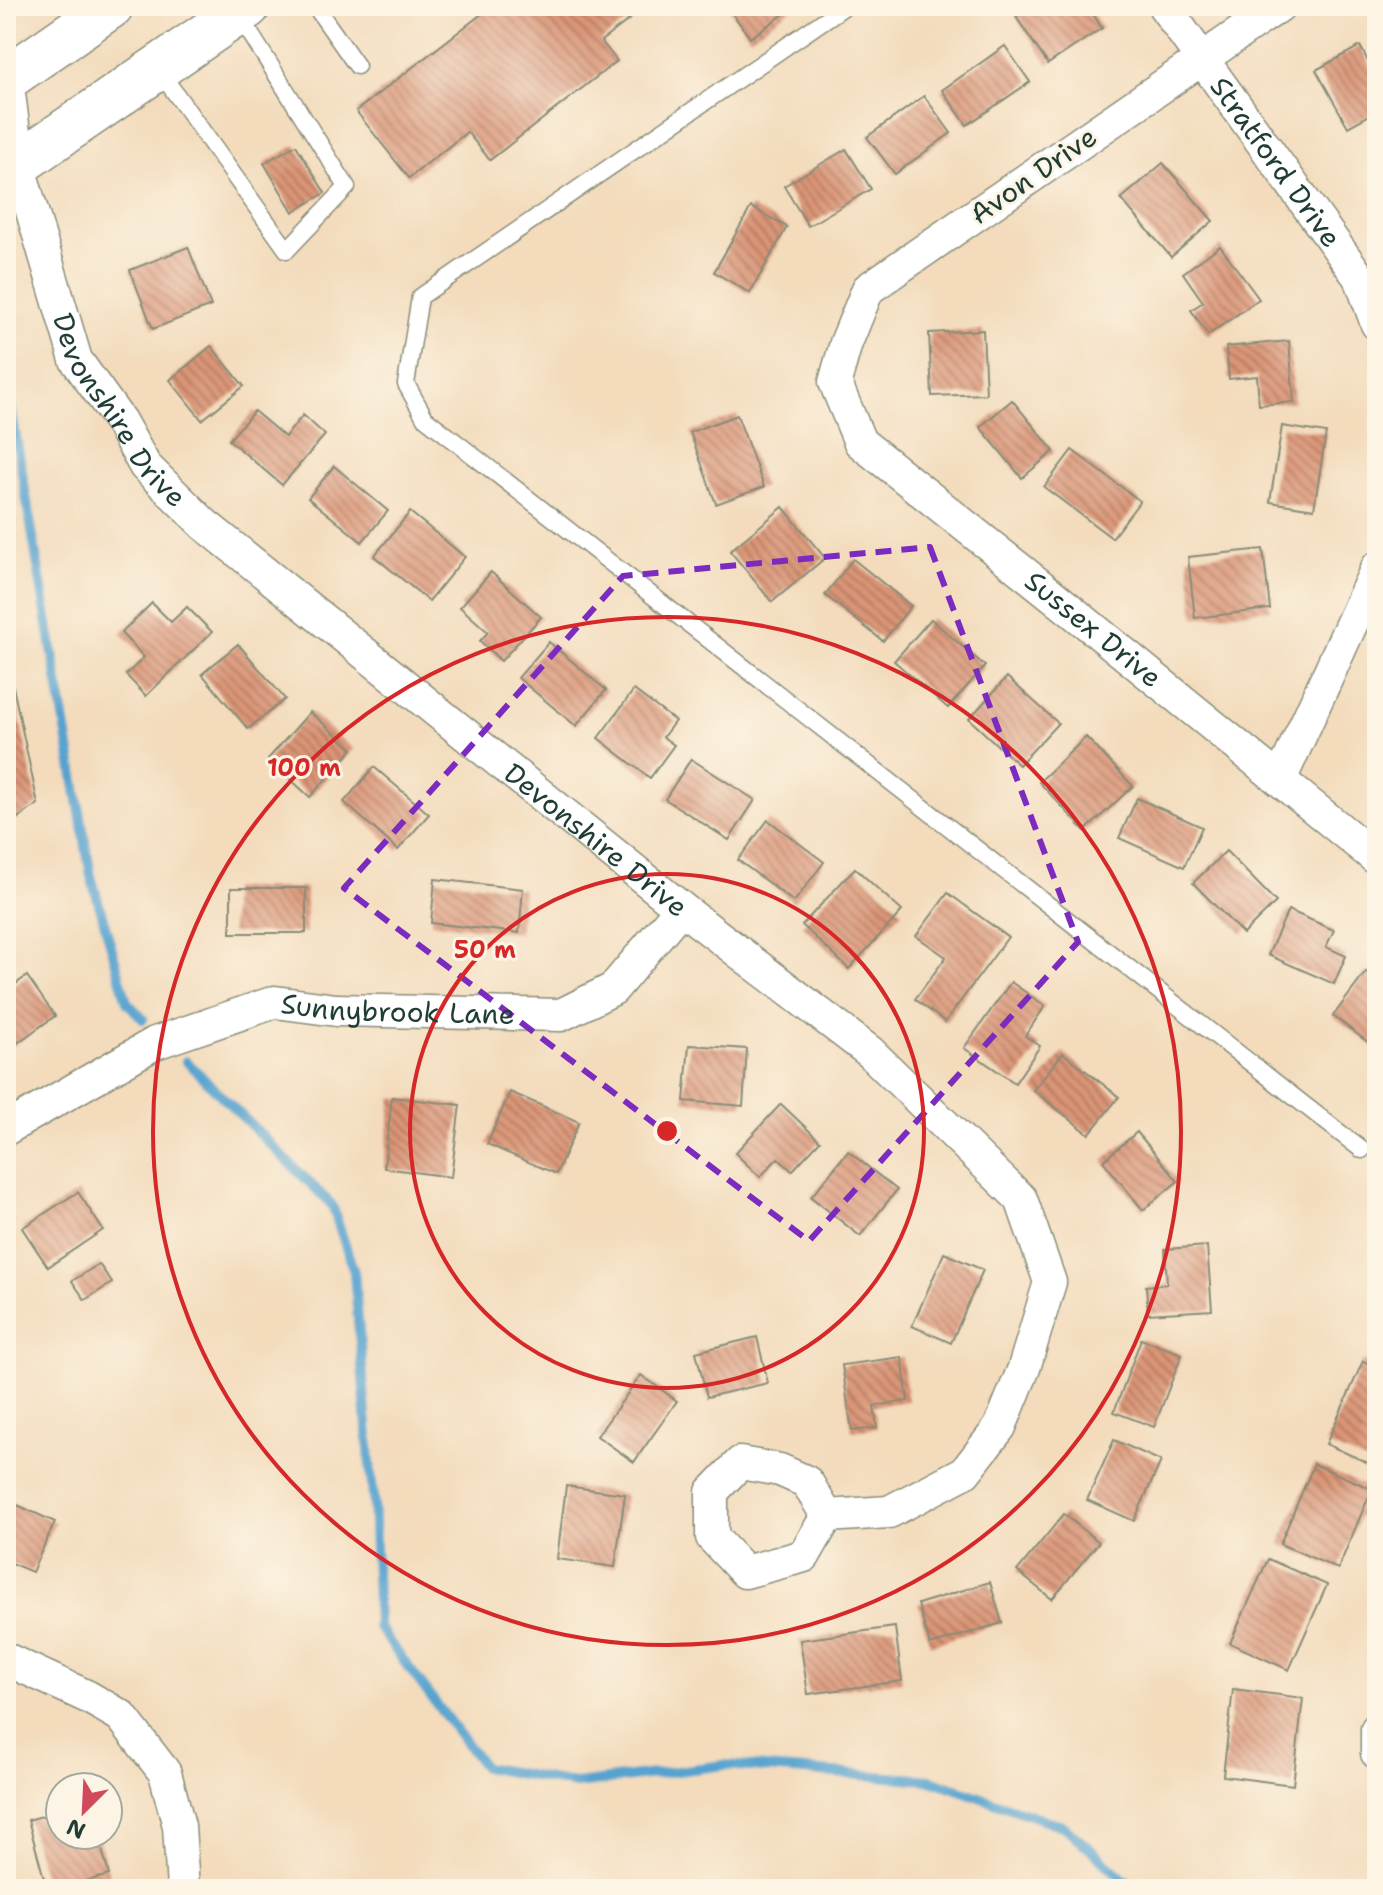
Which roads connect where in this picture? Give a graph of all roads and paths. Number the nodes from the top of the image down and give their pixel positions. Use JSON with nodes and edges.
{"nodes":[{"id":1,"x":111,"y":6,"type":"edge"},
{"id":2,"x":315,"y":6,"type":"edge"},
{"id":3,"x":845,"y":6,"type":"edge"},
{"id":4,"x":1164,"y":6,"type":"edge"},
{"id":5,"x":1279,"y":6,"type":"edge"},
{"id":6,"x":243,"y":10,"type":"edge"},
{"id":7,"x":1201,"y":59,"type":"junction"},
{"id":8,"x":357,"y":66,"type":"dead end"},
{"id":9,"x":157,"y":68,"type":"junction"},
{"id":10,"x":7,"y":79,"type":"edge"},
{"id":11,"x":12,"y":168,"type":"edge"},
{"id":12,"x":1377,"y":324,"type":"edge"},
{"id":13,"x":835,"y":382,"type":"joint"},
{"id":14,"x":1377,"y":568,"type":"edge"},
{"id":15,"x":1280,"y":780,"type":"junction"},
{"id":16,"x":1377,"y":859,"type":"edge"},
{"id":17,"x":681,"y":908,"type":"junction"},
{"id":18,"x":6,"y":1129,"type":"edge"},
{"id":19,"x":1362,"y":1150,"type":"dead end"},
{"id":20,"x":827,"y":1516,"type":"dead end"},
{"id":21,"x":6,"y":1659,"type":"edge"},
{"id":22,"x":1377,"y":1729,"type":"edge"},
{"id":23,"x":1377,"y":1751,"type":"edge"},
{"id":24,"x":183,"y":1889,"type":"edge"}],
"edges":[{"from":1,"to":10,"type":"main road"},
{"from":2,"to":8,"type":"lane"},
{"from":3,"to":19,"type":"lane"},
{"from":4,"to":7,"type":"street","name":"Stratford Drive"},
{"from":5,"to":7,"type":"street","name":"Avon Drive"},
{"from":6,"to":9,"type":"main road"},
{"from":6,"to":9,"type":"lane"},
{"from":7,"to":12,"type":"street","name":"Stratford Drive"},
{"from":7,"to":13,"type":"street","name":"Avon Drive"},
{"from":9,"to":11,"type":"main road"},
{"from":10,"to":11,"type":"street","name":"Devonshire Drive"},
{"from":11,"to":17,"type":"street","name":"Devonshire Drive"},
{"from":13,"to":15,"type":"street","name":"Sussex Drive"},
{"from":14,"to":15,"type":"street"},
{"from":15,"to":16,"type":"street","name":"Sussex Drive"},
{"from":17,"to":18,"type":"street","name":"Sunnybrook Lane"},
{"from":17,"to":20,"type":"street","name":"Devonshire Drive"},
{"from":21,"to":24,"type":"street"},
{"from":22,"to":23,"type":"street"}]}
